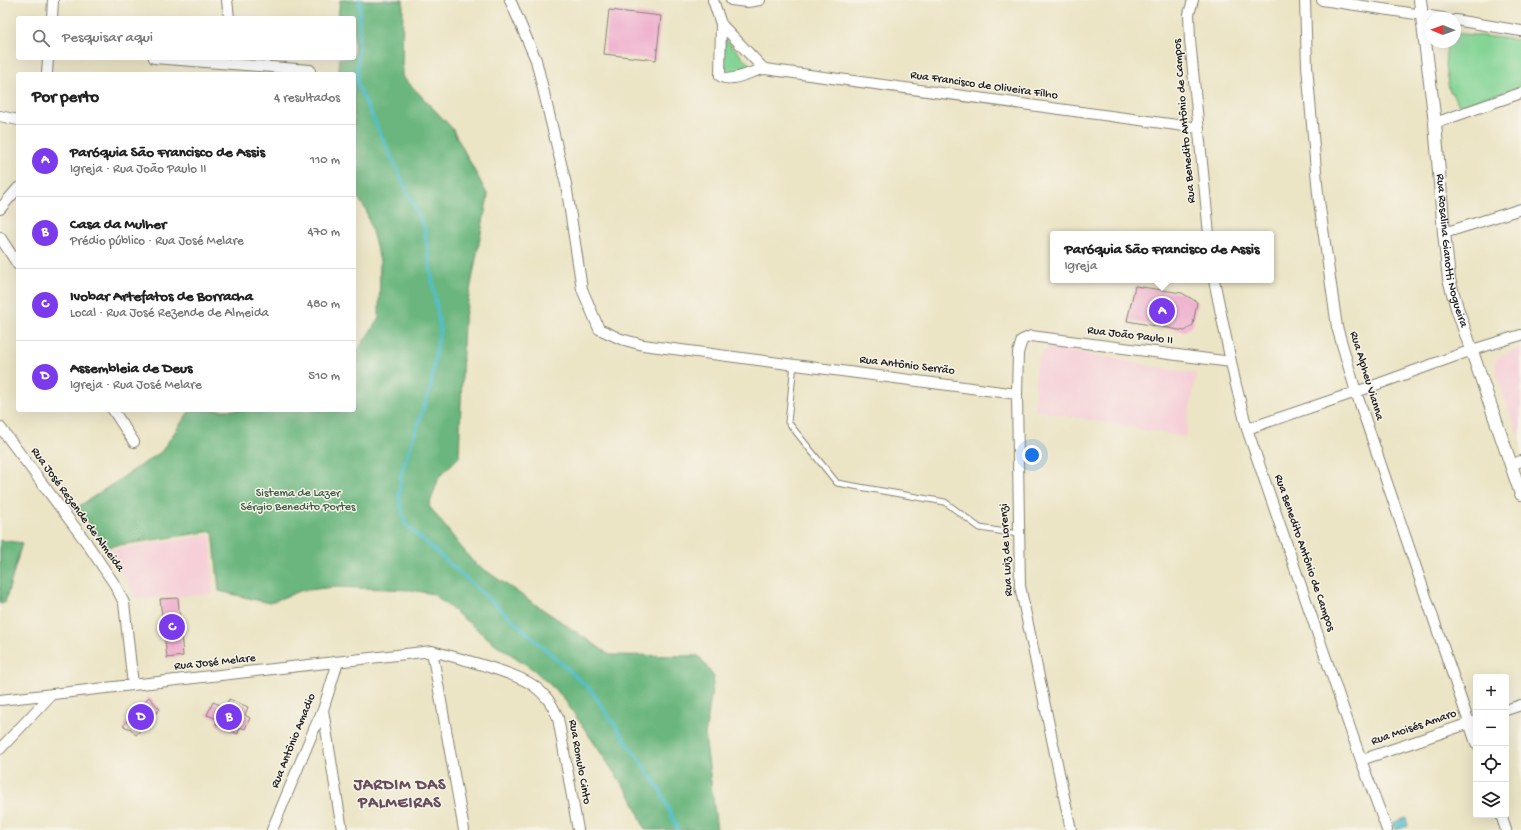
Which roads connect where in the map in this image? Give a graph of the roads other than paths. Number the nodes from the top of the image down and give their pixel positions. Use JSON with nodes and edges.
{"nodes":[{"id":1,"x":53,"y":0,"type":"edge"},
{"id":2,"x":227,"y":0,"type":"edge"},
{"id":3,"x":510,"y":0,"type":"edge"},
{"id":4,"x":712,"y":0,"type":"edge"},
{"id":5,"x":731,"y":0,"type":"edge"},
{"id":6,"x":760,"y":0,"type":"edge"},
{"id":7,"x":1304,"y":0,"type":"edge"},
{"id":8,"x":1322,"y":0,"type":"edge"},
{"id":9,"x":1420,"y":0,"type":"edge"},
{"id":10,"x":1192,"y":3,"type":"edge"},
{"id":11,"x":1421,"y":15,"type":"junction"},
{"id":12,"x":52,"y":16,"type":"edge"},
{"id":13,"x":229,"y":16,"type":"edge"},
{"id":14,"x":1425,"y":16,"type":"edge"},
{"id":15,"x":1461,"y":21,"type":"edge"},
{"id":16,"x":721,"y":23,"type":"junction"},
{"id":17,"x":1521,"y":31,"type":"edge"},
{"id":18,"x":48,"y":60,"type":"edge"},
{"id":19,"x":175,"y":60,"type":"edge"},
{"id":20,"x":237,"y":66,"type":"edge"},
{"id":21,"x":765,"y":69,"type":"junction"},
{"id":22,"x":310,"y":70,"type":"dead end"},
{"id":23,"x":47,"y":72,"type":"edge"},
{"id":24,"x":1521,"y":93,"type":"edge"},
{"id":25,"x":0,"y":116,"type":"edge"},
{"id":26,"x":16,"y":120,"type":"edge"},
{"id":27,"x":1435,"y":123,"type":"junction"},
{"id":28,"x":1199,"y":128,"type":"junction"},
{"id":29,"x":16,"y":190,"type":"edge"},
{"id":30,"x":0,"y":209,"type":"edge"},
{"id":31,"x":1521,"y":209,"type":"edge"},
{"id":32,"x":1209,"y":231,"type":"edge"},
{"id":33,"x":1444,"y":233,"type":"junction"},
{"id":34,"x":0,"y":237,"type":"edge"},
{"id":35,"x":16,"y":262,"type":"edge"},
{"id":36,"x":1215,"y":283,"type":"edge"},
{"id":37,"x":1521,"y":335,"type":"edge"},
{"id":38,"x":1025,"y":338,"type":"joint"},
{"id":39,"x":1472,"y":350,"type":"junction"},
{"id":40,"x":1231,"y":362,"type":"junction"},
{"id":41,"x":794,"y":364,"type":"junction"},
{"id":42,"x":1356,"y":392,"type":"junction"},
{"id":43,"x":1018,"y":394,"type":"junction"},
{"id":44,"x":114,"y":412,"type":"edge"},
{"id":45,"x":0,"y":427,"type":"edge"},
{"id":46,"x":1247,"y":429,"type":"junction"},
{"id":47,"x":134,"y":442,"type":"dead end"},
{"id":48,"x":1516,"y":463,"type":"edge"},
{"id":49,"x":1521,"y":494,"type":"edge"},
{"id":50,"x":1018,"y":534,"type":"junction"},
{"id":51,"x":432,"y":651,"type":"junction"},
{"id":52,"x":338,"y":662,"type":"junction"},
{"id":53,"x":133,"y":685,"type":"junction"},
{"id":54,"x":52,"y":694,"type":"junction"},
{"id":55,"x":0,"y":700,"type":"edge"},
{"id":56,"x":550,"y":701,"type":"joint"},
{"id":57,"x":1521,"y":705,"type":"edge"},
{"id":58,"x":1509,"y":709,"type":"edge"},
{"id":59,"x":323,"y":710,"type":"junction"},
{"id":60,"x":1473,"y":722,"type":"edge"},
{"id":61,"x":0,"y":749,"type":"edge"},
{"id":62,"x":1360,"y":760,"type":"junction"},
{"id":63,"x":1502,"y":818,"type":"edge"},
{"id":64,"x":272,"y":830,"type":"edge"},
{"id":65,"x":342,"y":830,"type":"edge"},
{"id":66,"x":464,"y":830,"type":"edge"},
{"id":67,"x":578,"y":830,"type":"edge"},
{"id":68,"x":1070,"y":830,"type":"edge"},
{"id":69,"x":1386,"y":830,"type":"edge"},
{"id":70,"x":1506,"y":830,"type":"edge"}],
"edges":[{"from":1,"to":12,"type":"street"},
{"from":2,"to":13,"type":"street"},
{"from":3,"to":41,"type":"street","name":"Rua Antônio Serrão"},
{"from":4,"to":16,"type":"street","name":"Rua Francisco de Oliveira Filho"},
{"from":5,"to":6,"type":"street"},
{"from":7,"to":42,"type":"street","name":"Rua Alpheu Vianna"},
{"from":8,"to":11,"type":"street"},
{"from":9,"to":11,"type":"street","name":"Rua Rosalina Gianotti Nogueira"},
{"from":10,"to":28,"type":"street","name":"Rua Benedito Antônio de Campos"},
{"from":11,"to":14,"type":"street"},
{"from":11,"to":27,"type":"street","name":"Rua Rosalina Gianotti Nogueira"},
{"from":15,"to":17,"type":"street"},
{"from":16,"to":21,"type":"street","name":"Rua Francisco de Oliveira Filho"},
{"from":16,"to":21,"type":"street","name":"Rua Francisco de Oliveira Filho"},
{"from":18,"to":23,"type":"street"},
{"from":19,"to":20,"type":"street"},
{"from":20,"to":22,"type":"street"},
{"from":21,"to":28,"type":"street","name":"Rua Francisco de Oliveira Filho"},
{"from":24,"to":27,"type":"street"},
{"from":25,"to":26,"type":"street"},
{"from":27,"to":33,"type":"street","name":"Rua Rosalina Gianotti Nogueira"},
{"from":28,"to":32,"type":"street","name":"Rua Benedito Antônio de Campos"},
{"from":29,"to":30,"type":"street"},
{"from":31,"to":33,"type":"street"},
{"from":33,"to":39,"type":"street","name":"Rua Rosalina Gianotti Nogueira"},
{"from":34,"to":35,"type":"street"},
{"from":36,"to":40,"type":"street","name":"Rua Benedito Antônio de Campos"},
{"from":37,"to":39,"type":"street"},
{"from":38,"to":40,"type":"street","name":"Rua João Paulo II"},
{"from":38,"to":43,"type":"street","name":"Rua Luiz de Lorenzi"},
{"from":39,"to":42,"type":"street"},
{"from":39,"to":48,"type":"street","name":"Rua Rosalina Gianotti Nogueira"},
{"from":40,"to":46,"type":"street","name":"Rua Benedito Antônio de Campos"},
{"from":41,"to":43,"type":"street","name":"Rua Antônio Serrão"},
{"from":41,"to":50,"type":"lane"},
{"from":42,"to":46,"type":"street"},
{"from":42,"to":60,"type":"street","name":"Rua Alpheu Vianna"},
{"from":43,"to":50,"type":"street","name":"Rua Luiz de Lorenzi"},
{"from":44,"to":47,"type":"street"},
{"from":45,"to":53,"type":"street","name":"Rua José Rezende de Almeida"},
{"from":46,"to":62,"type":"street","name":"Rua Benedito Antônio de Campos"},
{"from":48,"to":49,"type":"street","name":"Rua Rosalina Gianotti Nogueira"},
{"from":50,"to":68,"type":"street","name":"Rua Luiz de Lorenzi"},
{"from":51,"to":52,"type":"street","name":"Rua José Melare"},
{"from":51,"to":56,"type":"street","name":"Rua José Melare"},
{"from":51,"to":66,"type":"street"},
{"from":52,"to":53,"type":"street","name":"Rua José Melare"},
{"from":52,"to":59,"type":"street","name":"Rua Antônio Amadio"},
{"from":53,"to":54,"type":"street","name":"Rua José Melare"},
{"from":54,"to":55,"type":"street","name":"Rua José Melare"},
{"from":54,"to":61,"type":"street"},
{"from":56,"to":67,"type":"street","name":"Rua Romulo Cinto"},
{"from":57,"to":58,"type":"street"},
{"from":59,"to":64,"type":"street","name":"Rua Antônio Amadio"},
{"from":59,"to":65,"type":"street"},
{"from":60,"to":62,"type":"street","name":"Rua Moisés Amaro"},
{"from":62,"to":69,"type":"street","name":"Rua Benedito Antônio de Campos"},
{"from":63,"to":70,"type":"street"}]}
